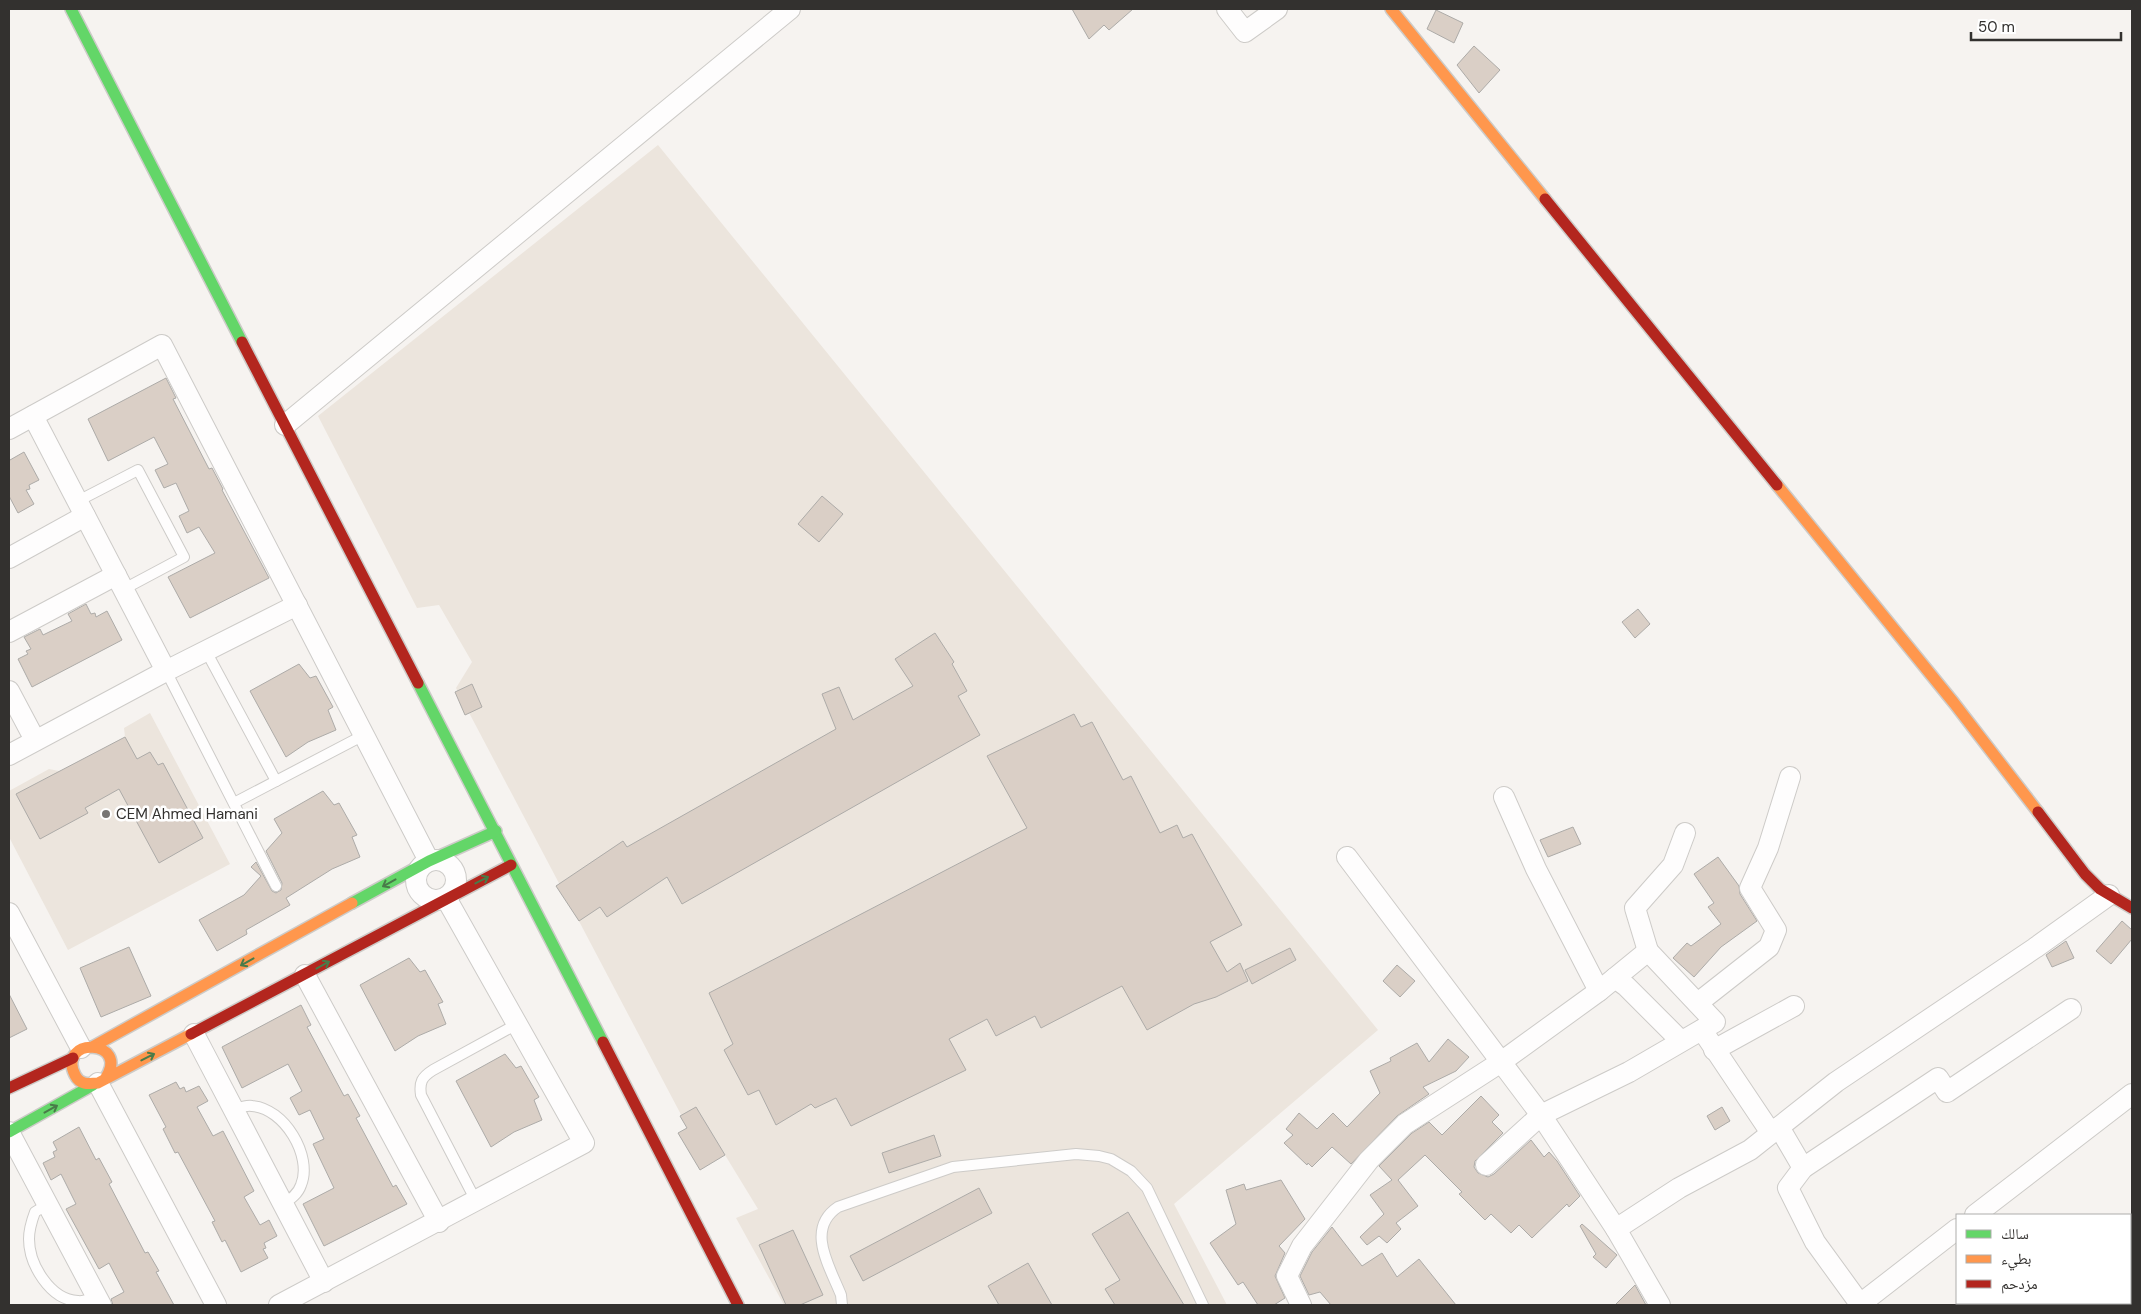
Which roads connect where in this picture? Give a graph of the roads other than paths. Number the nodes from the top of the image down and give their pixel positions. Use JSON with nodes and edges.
{"nodes":[{"id":1,"x":71,"y":9,"type":"edge"},
{"id":2,"x":790,"y":9,"type":"edge"},
{"id":3,"x":1227,"y":9,"type":"edge"},
{"id":4,"x":1278,"y":9,"type":"edge"},
{"id":5,"x":1391,"y":9,"type":"edge"},
{"id":6,"x":33,"y":416,"type":"junction"},
{"id":7,"x":285,"y":425,"type":"junction"},
{"id":8,"x":9,"y":429,"type":"edge"},
{"id":9,"x":82,"y":509,"type":"junction"},
{"id":10,"x":9,"y":558,"type":"edge"},
{"id":11,"x":120,"y":582,"type":"junction"},
{"id":12,"x":297,"y":605,"type":"junction"},
{"id":13,"x":9,"y":632,"type":"edge"},
{"id":14,"x":206,"y":651,"type":"junction"},
{"id":15,"x":166,"y":671,"type":"junction"},
{"id":16,"x":9,"y":691,"type":"edge"},
{"id":17,"x":364,"y":735,"type":"junction"},
{"id":18,"x":35,"y":740,"type":"junction"},
{"id":19,"x":9,"y":755,"type":"edge"},
{"id":20,"x":1790,"y":777,"type":"dead end"},
{"id":21,"x":276,"y":781,"type":"junction"},
{"id":22,"x":1504,"y":797,"type":"dead end"},
{"id":23,"x":234,"y":803,"type":"junction"},
{"id":24,"x":496,"y":831,"type":"junction"},
{"id":25,"x":1685,"y":833,"type":"dead end"},
{"id":26,"x":1347,"y":857,"type":"dead end"},
{"id":27,"x":429,"y":861,"type":"junction"},
{"id":28,"x":511,"y":865,"type":"junction"},
{"id":29,"x":276,"y":886,"type":"dead end"},
{"id":30,"x":2109,"y":895,"type":"junction"},
{"id":31,"x":446,"y":898,"type":"junction"},
{"id":32,"x":2132,"y":908,"type":"edge"},
{"id":33,"x":9,"y":913,"type":"edge"},
{"id":34,"x":1648,"y":951,"type":"junction"},
{"id":35,"x":305,"y":975,"type":"junction"},
{"id":36,"x":1607,"y":985,"type":"junction"},
{"id":37,"x":1698,"y":1002,"type":"junction"},
{"id":38,"x":1794,"y":1006,"type":"dead end"},
{"id":39,"x":2071,"y":1009,"type":"dead end"},
{"id":40,"x":517,"y":1024,"type":"junction"},
{"id":41,"x":1702,"y":1030,"type":"junction"},
{"id":42,"x":194,"y":1034,"type":"junction"},
{"id":43,"x":1681,"y":1041,"type":"junction"},
{"id":44,"x":1714,"y":1050,"type":"junction"},
{"id":45,"x":83,"y":1051,"type":"junction"},
{"id":46,"x":1501,"y":1062,"type":"junction"},
{"id":47,"x":99,"y":1083,"type":"junction"},
{"id":48,"x":9,"y":1088,"type":"edge"},
{"id":49,"x":2132,"y":1094,"type":"edge"},
{"id":50,"x":234,"y":1110,"type":"junction"},
{"id":51,"x":1541,"y":1115,"type":"junction"},
{"id":52,"x":1775,"y":1130,"type":"junction"},
{"id":53,"x":9,"y":1132,"type":"edge"},
{"id":54,"x":1486,"y":1165,"type":"dead end"},
{"id":55,"x":1803,"y":1168,"type":"junction"},
{"id":56,"x":476,"y":1202,"type":"junction"},
{"id":57,"x":48,"y":1204,"type":"junction"},
{"id":58,"x":283,"y":1204,"type":"junction"},
{"id":59,"x":1976,"y":1214,"type":"edge"},
{"id":60,"x":439,"y":1222,"type":"junction"},
{"id":61,"x":1616,"y":1229,"type":"junction"},
{"id":62,"x":1956,"y":1230,"type":"edge"},
{"id":63,"x":324,"y":1282,"type":"junction"},
{"id":64,"x":99,"y":1301,"type":"edge"},
{"id":65,"x":216,"y":1305,"type":"edge"},
{"id":66,"x":279,"y":1305,"type":"edge"},
{"id":67,"x":738,"y":1305,"type":"edge"},
{"id":68,"x":842,"y":1305,"type":"edge"},
{"id":69,"x":1203,"y":1305,"type":"edge"},
{"id":70,"x":1301,"y":1305,"type":"edge"},
{"id":71,"x":1660,"y":1305,"type":"edge"},
{"id":72,"x":1860,"y":1305,"type":"edge"}],
"edges":[{"from":1,"to":7,"type":"street"},
{"from":2,"to":7,"type":"street"},
{"from":3,"to":4,"type":"street"},
{"from":5,"to":30,"type":"street"},
{"from":6,"to":8,"type":"street"},
{"from":6,"to":9,"type":"street"},
{"from":6,"to":12,"type":"street"},
{"from":7,"to":24,"type":"street"},
{"from":9,"to":10,"type":"street"},
{"from":9,"to":11,"type":"street"},
{"from":9,"to":11,"type":"lane"},
{"from":11,"to":13,"type":"street"},
{"from":11,"to":15,"type":"street"},
{"from":12,"to":14,"type":"street"},
{"from":12,"to":17,"type":"street"},
{"from":14,"to":15,"type":"street"},
{"from":14,"to":21,"type":"lane"},
{"from":15,"to":18,"type":"street"},
{"from":15,"to":23,"type":"lane"},
{"from":16,"to":18,"type":"street"},
{"from":17,"to":21,"type":"lane"},
{"from":17,"to":27,"type":"street"},
{"from":18,"to":19,"type":"street"},
{"from":20,"to":37,"type":"street"},
{"from":21,"to":23,"type":"lane"},
{"from":22,"to":36,"type":"street"},
{"from":23,"to":29,"type":"lane"},
{"from":24,"to":27,"type":"street"},
{"from":24,"to":28,"type":"street"},
{"from":25,"to":34,"type":"street"},
{"from":26,"to":46,"type":"street"},
{"from":27,"to":31,"type":"street"},
{"from":27,"to":31,"type":"street"},
{"from":27,"to":45,"type":"street","one_way":true},
{"from":31,"to":28,"type":"street","one_way":true},
{"from":28,"to":67,"type":"street"},
{"from":30,"to":32,"type":"street"},
{"from":30,"to":52,"type":"street"},
{"from":35,"to":31,"type":"street","one_way":true},
{"from":31,"to":40,"type":"street"},
{"from":33,"to":45,"type":"street"},
{"from":34,"to":36,"type":"street"},
{"from":34,"to":37,"type":"street"},
{"from":35,"to":42,"type":"street"},
{"from":35,"to":60,"type":"street"},
{"from":36,"to":43,"type":"street"},
{"from":36,"to":46,"type":"street"},
{"from":37,"to":41,"type":"street"},
{"from":38,"to":44,"type":"street"},
{"from":39,"to":55,"type":"street"},
{"from":40,"to":56,"type":"lane"},
{"from":40,"to":56,"type":"street"},
{"from":41,"to":43,"type":"street"},
{"from":41,"to":44,"type":"street"},
{"from":47,"to":42,"type":"street","one_way":true},
{"from":42,"to":50,"type":"street"},
{"from":43,"to":51,"type":"street"},
{"from":44,"to":52,"type":"street"},
{"from":45,"to":47,"type":"street"},
{"from":45,"to":47,"type":"street"},
{"from":45,"to":48,"type":"street"},
{"from":46,"to":51,"type":"street"},
{"from":46,"to":70,"type":"street"},
{"from":53,"to":47,"type":"street","one_way":true},
{"from":47,"to":65,"type":"street"},
{"from":49,"to":59,"type":"street"},
{"from":50,"to":58,"type":"street"},
{"from":50,"to":58,"type":"lane"},
{"from":51,"to":54,"type":"street"},
{"from":51,"to":61,"type":"street"},
{"from":52,"to":55,"type":"street"},
{"from":52,"to":61,"type":"street"},
{"from":53,"to":57,"type":"street"},
{"from":55,"to":72,"type":"street"},
{"from":56,"to":60,"type":"street"},
{"from":57,"to":64,"type":"street"},
{"from":57,"to":64,"type":"lane"},
{"from":58,"to":63,"type":"street"},
{"from":60,"to":63,"type":"street"},
{"from":61,"to":71,"type":"street"},
{"from":62,"to":72,"type":"street"},
{"from":63,"to":66,"type":"street"},
{"from":68,"to":69,"type":"lane"}]}
